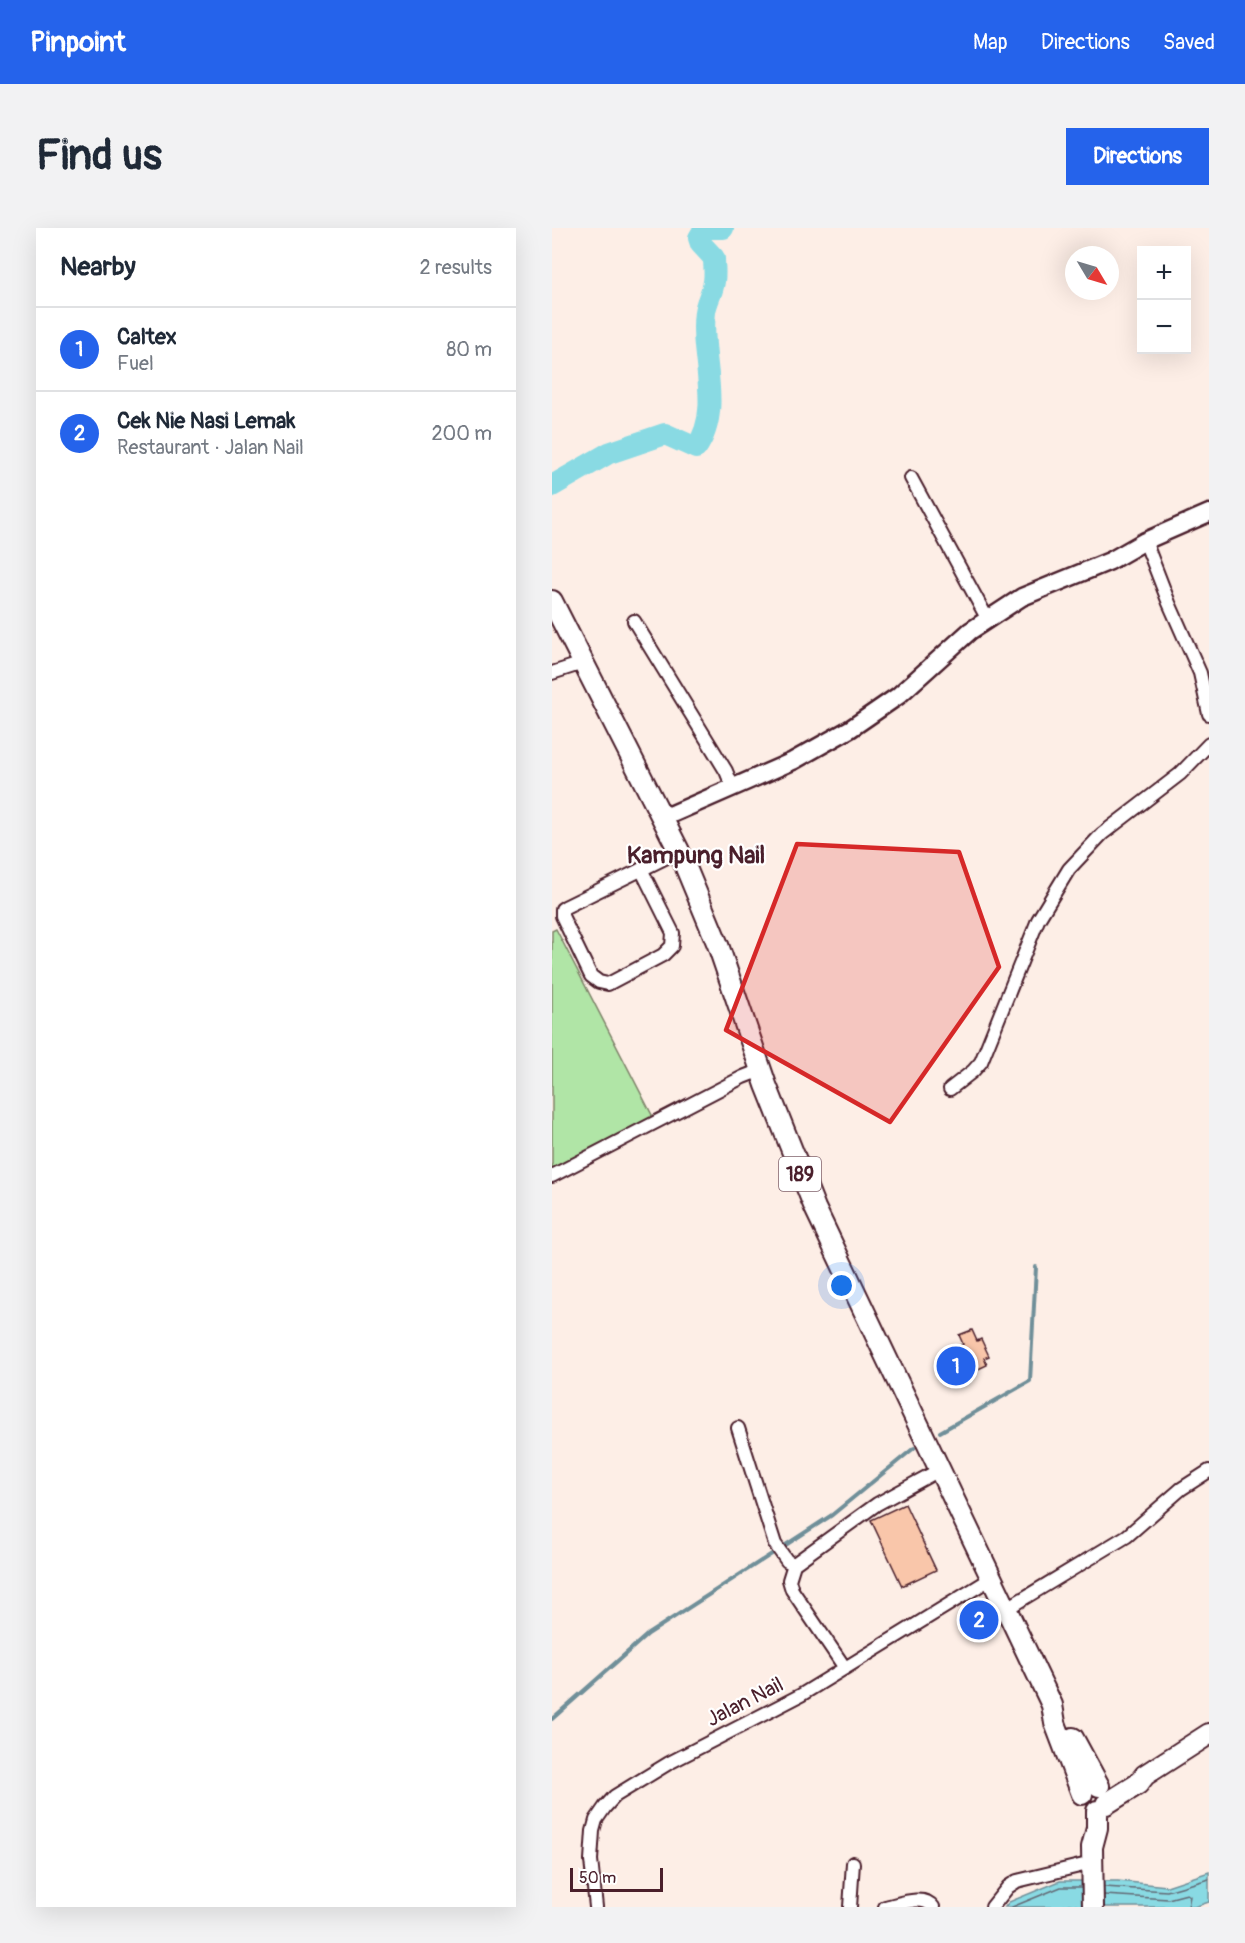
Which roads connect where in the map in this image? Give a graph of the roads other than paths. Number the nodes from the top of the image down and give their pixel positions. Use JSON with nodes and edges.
{"nodes":[{"id":1,"x":911,"y":478,"type":"dead end"},
{"id":2,"x":1209,"y":513,"type":"edge"},
{"id":3,"x":1145,"y":541,"type":"junction"},
{"id":4,"x":552,"y":601,"type":"edge"},
{"id":5,"x":987,"y":618,"type":"junction"},
{"id":6,"x":634,"y":621,"type":"dead end"},
{"id":7,"x":583,"y":663,"type":"junction"},
{"id":8,"x":552,"y":673,"type":"edge"},
{"id":9,"x":1209,"y":714,"type":"edge"},
{"id":10,"x":1209,"y":744,"type":"edge"},
{"id":11,"x":733,"y":788,"type":"junction"},
{"id":12,"x":663,"y":818,"type":"junction"},
{"id":13,"x":679,"y":851,"type":"junction"},
{"id":14,"x":641,"y":869,"type":"junction"},
{"id":15,"x":761,"y":1070,"type":"junction"},
{"id":16,"x":950,"y":1089,"type":"dead end"},
{"id":17,"x":552,"y":1176,"type":"edge"},
{"id":18,"x":738,"y":1428,"type":"dead end"},
{"id":19,"x":941,"y":1469,"type":"junction"},
{"id":20,"x":1209,"y":1472,"type":"edge"},
{"id":21,"x":794,"y":1564,"type":"junction"},
{"id":22,"x":992,"y":1578,"type":"junction"},
{"id":23,"x":1006,"y":1609,"type":"junction"},
{"id":24,"x":845,"y":1668,"type":"junction"},
{"id":25,"x":1209,"y":1734,"type":"edge"},
{"id":26,"x":1095,"y":1798,"type":"junction"},
{"id":27,"x":1092,"y":1859,"type":"junction"},
{"id":28,"x":853,"y":1863,"type":"dead end"},
{"id":29,"x":596,"y":1907,"type":"edge"},
{"id":30,"x":850,"y":1907,"type":"edge"},
{"id":31,"x":885,"y":1907,"type":"edge"},
{"id":32,"x":933,"y":1907,"type":"edge"},
{"id":33,"x":992,"y":1907,"type":"edge"},
{"id":34,"x":1093,"y":1907,"type":"edge"}],
"edges":[{"from":1,"to":5,"type":"street"},
{"from":2,"to":3,"type":"street"},
{"from":3,"to":5,"type":"street"},
{"from":3,"to":9,"type":"street"},
{"from":4,"to":7,"type":"main road","number":"189"},
{"from":5,"to":11,"type":"street"},
{"from":6,"to":11,"type":"street"},
{"from":7,"to":8,"type":"street"},
{"from":7,"to":12,"type":"main road","number":"189"},
{"from":10,"to":16,"type":"street"},
{"from":11,"to":12,"type":"street"},
{"from":12,"to":13,"type":"main road","number":"189"},
{"from":13,"to":14,"type":"street"},
{"from":13,"to":15,"type":"main road","number":"189"},
{"from":14,"to":14,"type":"street"},
{"from":15,"to":17,"type":"street"},
{"from":15,"to":19,"type":"main road","number":"189"},
{"from":18,"to":21,"type":"street"},
{"from":19,"to":21,"type":"street"},
{"from":19,"to":22,"type":"main road","number":"189"},
{"from":20,"to":23,"type":"street"},
{"from":21,"to":24,"type":"street"},
{"from":22,"to":23,"type":"main road","number":"189"},
{"from":22,"to":24,"type":"street","name":"Jalan Nail"},
{"from":23,"to":26,"type":"main road","number":"189"},
{"from":24,"to":29,"type":"street","name":"Jalan Nail"},
{"from":25,"to":26,"type":"main road"},
{"from":26,"to":27,"type":"main road"},
{"from":27,"to":33,"type":"street"},
{"from":27,"to":34,"type":"main road"},
{"from":28,"to":30,"type":"street"},
{"from":31,"to":32,"type":"street"}]}
